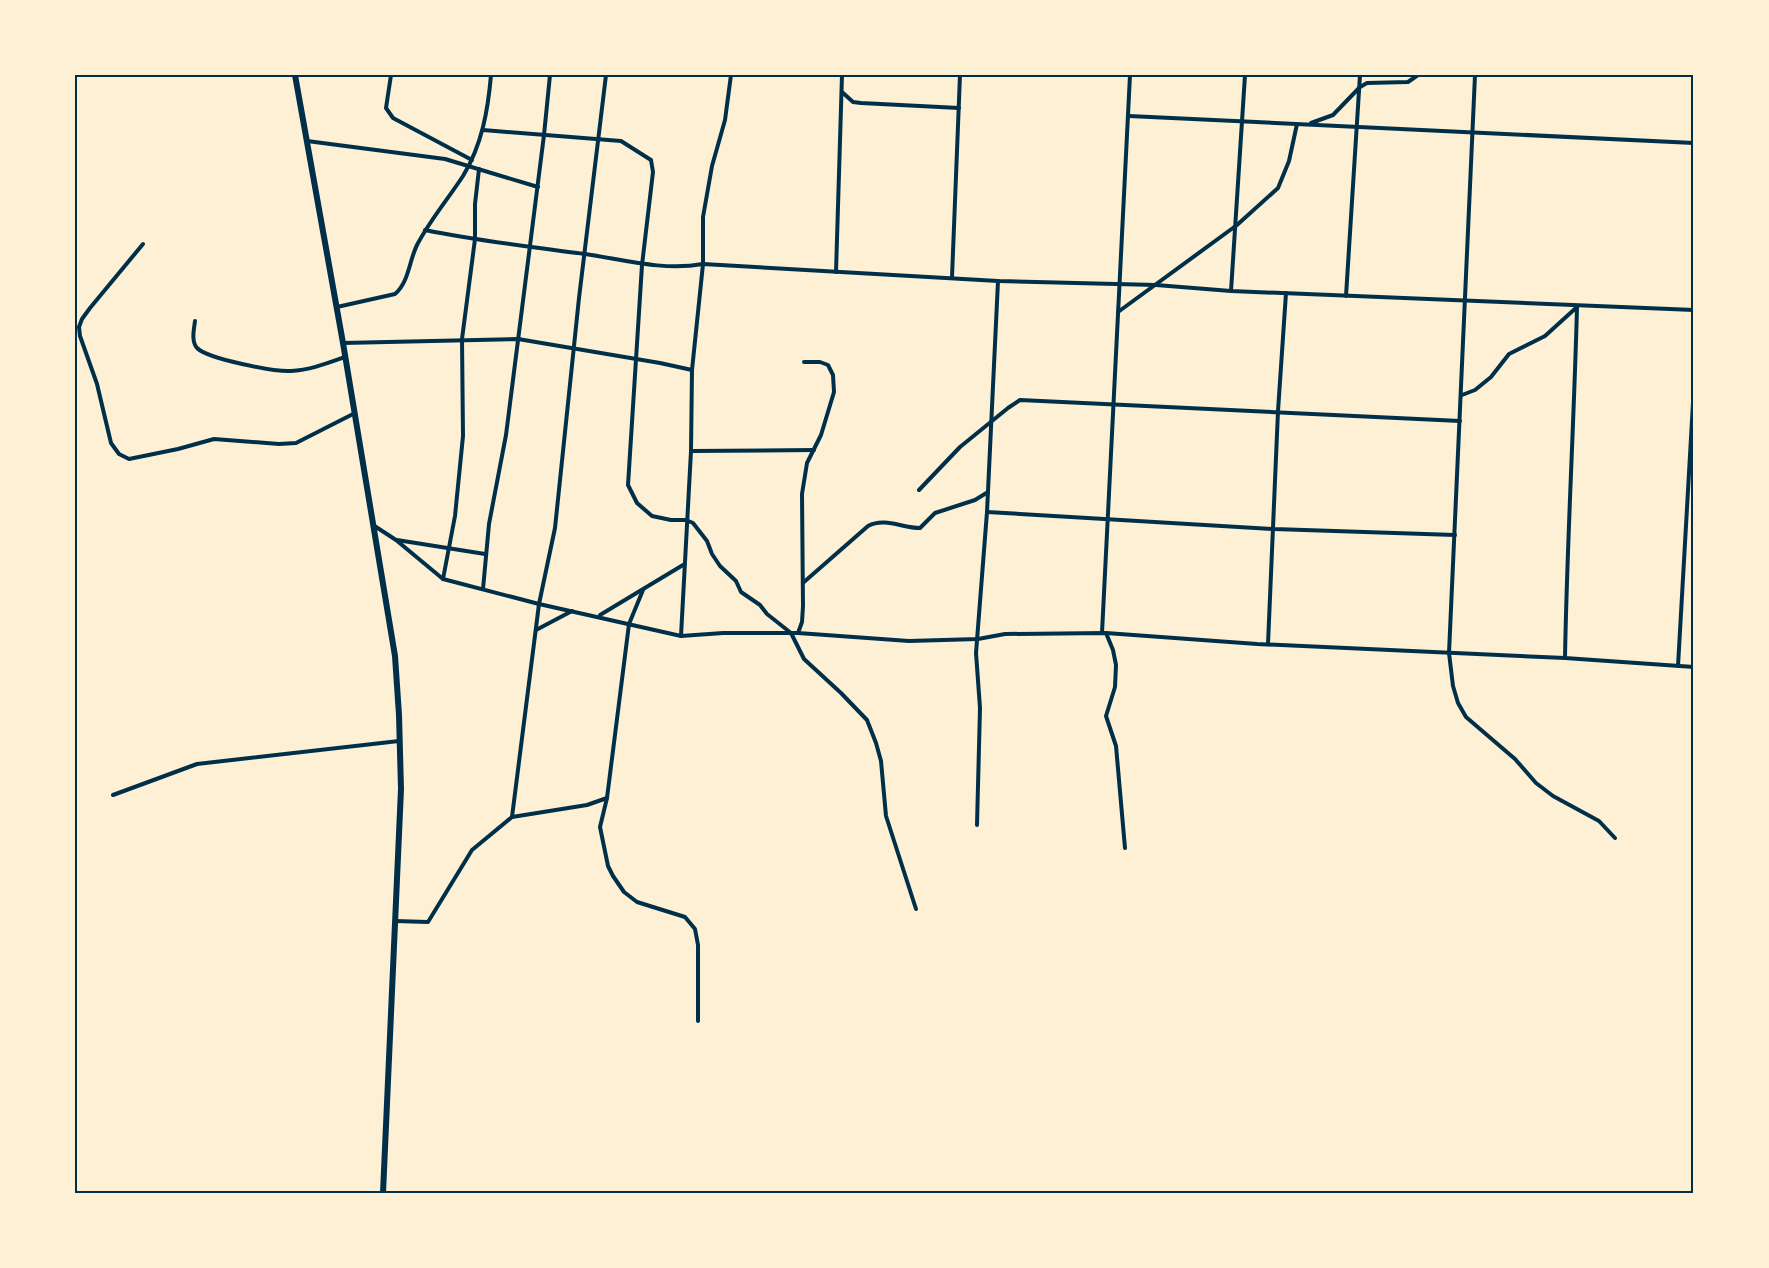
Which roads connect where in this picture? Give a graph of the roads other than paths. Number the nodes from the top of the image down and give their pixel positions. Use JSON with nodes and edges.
{"nodes":[{"id":1,"x":295,"y":75,"type":"edge"},
{"id":2,"x":391,"y":75,"type":"edge"},
{"id":3,"x":491,"y":75,"type":"edge"},
{"id":4,"x":550,"y":75,"type":"edge"},
{"id":5,"x":606,"y":75,"type":"edge"},
{"id":6,"x":731,"y":75,"type":"edge"},
{"id":7,"x":842,"y":75,"type":"edge"},
{"id":8,"x":960,"y":75,"type":"edge"},
{"id":9,"x":1130,"y":75,"type":"edge"},
{"id":10,"x":1245,"y":75,"type":"edge"},
{"id":11,"x":1360,"y":75,"type":"edge"},
{"id":12,"x":1418,"y":75,"type":"edge"},
{"id":13,"x":1476,"y":75,"type":"edge"},
{"id":14,"x":1360,"y":87,"type":"junction"},
{"id":15,"x":841,"y":92,"type":"junction"},
{"id":16,"x":958,"y":108,"type":"junction"},
{"id":17,"x":1129,"y":116,"type":"junction"},
{"id":18,"x":1242,"y":122,"type":"junction"},
{"id":19,"x":1297,"y":124,"type":"junction"},
{"id":20,"x":1305,"y":124,"type":"junction"},
{"id":21,"x":1358,"y":127,"type":"junction"},
{"id":22,"x":483,"y":130,"type":"junction"},
{"id":23,"x":1472,"y":134,"type":"junction"},
{"id":24,"x":544,"y":135,"type":"junction"},
{"id":25,"x":599,"y":139,"type":"junction"},
{"id":26,"x":307,"y":141,"type":"junction"},
{"id":27,"x":1694,"y":143,"type":"edge"},
{"id":28,"x":472,"y":160,"type":"junction"},
{"id":29,"x":469,"y":165,"type":"junction"},
{"id":30,"x":479,"y":169,"type":"junction"},
{"id":31,"x":538,"y":188,"type":"junction"},
{"id":32,"x":1237,"y":225,"type":"junction"},
{"id":33,"x":425,"y":230,"type":"junction"},
{"id":34,"x":475,"y":239,"type":"junction"},
{"id":35,"x":143,"y":244,"type":"dead end"},
{"id":36,"x":530,"y":247,"type":"junction"},
{"id":37,"x":585,"y":254,"type":"junction"},
{"id":38,"x":703,"y":264,"type":"junction"},
{"id":39,"x":642,"y":265,"type":"junction"},
{"id":40,"x":836,"y":272,"type":"junction"},
{"id":41,"x":952,"y":277,"type":"junction"},
{"id":42,"x":998,"y":281,"type":"junction"},
{"id":43,"x":1119,"y":285,"type":"junction"},
{"id":44,"x":1156,"y":285,"type":"junction"},
{"id":45,"x":1231,"y":291,"type":"junction"},
{"id":46,"x":1286,"y":293,"type":"junction"},
{"id":47,"x":1347,"y":296,"type":"junction"},
{"id":48,"x":1466,"y":302,"type":"junction"},
{"id":49,"x":337,"y":307,"type":"junction"},
{"id":50,"x":1577,"y":307,"type":"junction"},
{"id":51,"x":1694,"y":310,"type":"edge"},
{"id":52,"x":1118,"y":312,"type":"junction"},
{"id":53,"x":195,"y":321,"type":"dead end"},
{"id":54,"x":462,"y":339,"type":"junction"},
{"id":55,"x":518,"y":339,"type":"junction"},
{"id":56,"x":343,"y":343,"type":"junction"},
{"id":57,"x":574,"y":348,"type":"junction"},
{"id":58,"x":345,"y":357,"type":"junction"},
{"id":59,"x":634,"y":359,"type":"junction"},
{"id":60,"x":804,"y":362,"type":"dead end"},
{"id":61,"x":692,"y":370,"type":"junction"},
{"id":62,"x":1694,"y":385,"type":"edge"},
{"id":63,"x":1461,"y":396,"type":"junction"},
{"id":64,"x":1113,"y":405,"type":"junction"},
{"id":65,"x":1278,"y":411,"type":"junction"},
{"id":66,"x":355,"y":413,"type":"junction"},
{"id":67,"x":1460,"y":421,"type":"junction"},
{"id":68,"x":991,"y":422,"type":"junction"},
{"id":69,"x":1692,"y":430,"type":"edge"},
{"id":70,"x":815,"y":450,"type":"junction"},
{"id":71,"x":691,"y":451,"type":"junction"},
{"id":72,"x":919,"y":490,"type":"dead end"},
{"id":73,"x":988,"y":491,"type":"junction"},
{"id":74,"x":987,"y":512,"type":"junction"},
{"id":75,"x":1107,"y":519,"type":"junction"},
{"id":76,"x":686,"y":520,"type":"junction"},
{"id":77,"x":373,"y":525,"type":"junction"},
{"id":78,"x":1274,"y":529,"type":"junction"},
{"id":79,"x":1455,"y":535,"type":"junction"},
{"id":80,"x":396,"y":540,"type":"junction"},
{"id":81,"x":450,"y":549,"type":"junction"},
{"id":82,"x":485,"y":554,"type":"junction"},
{"id":83,"x":684,"y":564,"type":"junction"},
{"id":84,"x":443,"y":579,"type":"junction"},
{"id":85,"x":803,"y":583,"type":"junction"},
{"id":86,"x":483,"y":589,"type":"junction"},
{"id":87,"x":643,"y":591,"type":"junction"},
{"id":88,"x":539,"y":604,"type":"junction"},
{"id":89,"x":573,"y":611,"type":"junction"},
{"id":90,"x":598,"y":616,"type":"junction"},
{"id":91,"x":629,"y":624,"type":"junction"},
{"id":92,"x":536,"y":631,"type":"junction"},
{"id":93,"x":791,"y":633,"type":"junction"},
{"id":94,"x":798,"y":633,"type":"junction"},
{"id":95,"x":1104,"y":633,"type":"junction"},
{"id":96,"x":681,"y":636,"type":"junction"},
{"id":97,"x":978,"y":639,"type":"junction"},
{"id":98,"x":1268,"y":644,"type":"junction"},
{"id":99,"x":1449,"y":653,"type":"junction"},
{"id":100,"x":1565,"y":658,"type":"junction"},
{"id":101,"x":1678,"y":666,"type":"junction"},
{"id":102,"x":1694,"y":667,"type":"edge"},
{"id":103,"x":400,"y":741,"type":"junction"},
{"id":104,"x":113,"y":795,"type":"dead end"},
{"id":105,"x":607,"y":798,"type":"junction"},
{"id":106,"x":512,"y":817,"type":"junction"},
{"id":107,"x":977,"y":825,"type":"dead end"},
{"id":108,"x":1615,"y":838,"type":"dead end"},
{"id":109,"x":1125,"y":849,"type":"dead end"},
{"id":110,"x":916,"y":909,"type":"dead end"},
{"id":111,"x":394,"y":921,"type":"junction"},
{"id":112,"x":698,"y":1021,"type":"dead end"},
{"id":113,"x":383,"y":1193,"type":"edge"}],
"edges":[{"from":1,"to":26,"type":"main road"},
{"from":2,"to":28,"type":"street"},
{"from":3,"to":22,"type":"street"},
{"from":4,"to":24,"type":"street"},
{"from":5,"to":25,"type":"street"},
{"from":6,"to":38,"type":"street"},
{"from":7,"to":15,"type":"street"},
{"from":8,"to":16,"type":"street"},
{"from":9,"to":17,"type":"street"},
{"from":10,"to":18,"type":"street"},
{"from":11,"to":14,"type":"street"},
{"from":12,"to":14,"type":"street"},
{"from":13,"to":23,"type":"street"},
{"from":14,"to":20,"type":"street"},
{"from":14,"to":21,"type":"street"},
{"from":15,"to":16,"type":"street"},
{"from":15,"to":40,"type":"street"},
{"from":16,"to":41,"type":"street"},
{"from":17,"to":18,"type":"street"},
{"from":17,"to":43,"type":"street"},
{"from":18,"to":19,"type":"street"},
{"from":18,"to":32,"type":"street"},
{"from":19,"to":20,"type":"street"},
{"from":19,"to":32,"type":"street"},
{"from":20,"to":21,"type":"street"},
{"from":21,"to":23,"type":"street"},
{"from":21,"to":47,"type":"street"},
{"from":22,"to":24,"type":"street"},
{"from":22,"to":28,"type":"street"},
{"from":23,"to":27,"type":"street"},
{"from":23,"to":48,"type":"street"},
{"from":24,"to":25,"type":"street"},
{"from":24,"to":31,"type":"street"},
{"from":25,"to":37,"type":"street"},
{"from":25,"to":39,"type":"street"},
{"from":26,"to":29,"type":"street"},
{"from":26,"to":49,"type":"main road"},
{"from":28,"to":29,"type":"street"},
{"from":29,"to":30,"type":"street"},
{"from":29,"to":33,"type":"street"},
{"from":30,"to":31,"type":"street"},
{"from":30,"to":34,"type":"street"},
{"from":31,"to":36,"type":"street"},
{"from":32,"to":44,"type":"street"},
{"from":32,"to":45,"type":"street"},
{"from":33,"to":34,"type":"street"},
{"from":33,"to":49,"type":"street"},
{"from":34,"to":36,"type":"street"},
{"from":34,"to":54,"type":"street"},
{"from":35,"to":66,"type":"street"},
{"from":36,"to":37,"type":"street"},
{"from":36,"to":55,"type":"street"},
{"from":37,"to":39,"type":"street"},
{"from":37,"to":57,"type":"street"},
{"from":38,"to":39,"type":"street"},
{"from":38,"to":40,"type":"street"},
{"from":38,"to":61,"type":"street"},
{"from":39,"to":59,"type":"street"},
{"from":40,"to":41,"type":"street"},
{"from":41,"to":42,"type":"street"},
{"from":42,"to":43,"type":"street"},
{"from":42,"to":68,"type":"street"},
{"from":43,"to":44,"type":"street"},
{"from":43,"to":52,"type":"street"},
{"from":44,"to":45,"type":"street"},
{"from":44,"to":52,"type":"street"},
{"from":45,"to":46,"type":"street"},
{"from":46,"to":47,"type":"street"},
{"from":46,"to":65,"type":"street"},
{"from":47,"to":48,"type":"street"},
{"from":48,"to":50,"type":"street"},
{"from":48,"to":63,"type":"street"},
{"from":49,"to":56,"type":"main road"},
{"from":50,"to":51,"type":"street"},
{"from":50,"to":63,"type":"street"},
{"from":50,"to":100,"type":"street"},
{"from":52,"to":64,"type":"street"},
{"from":53,"to":58,"type":"street"},
{"from":54,"to":55,"type":"street"},
{"from":54,"to":56,"type":"street"},
{"from":54,"to":81,"type":"street"},
{"from":55,"to":57,"type":"street"},
{"from":55,"to":82,"type":"street"},
{"from":56,"to":58,"type":"main road"},
{"from":57,"to":59,"type":"street"},
{"from":57,"to":88,"type":"street"},
{"from":58,"to":66,"type":"main road"},
{"from":59,"to":61,"type":"street"},
{"from":59,"to":76,"type":"street"},
{"from":60,"to":70,"type":"street"},
{"from":61,"to":71,"type":"street"},
{"from":62,"to":69,"type":"street"},
{"from":63,"to":67,"type":"street"},
{"from":64,"to":65,"type":"street"},
{"from":64,"to":68,"type":"street"},
{"from":64,"to":75,"type":"street"},
{"from":65,"to":67,"type":"street"},
{"from":65,"to":78,"type":"street"},
{"from":66,"to":77,"type":"main road"},
{"from":67,"to":79,"type":"street"},
{"from":68,"to":72,"type":"street"},
{"from":68,"to":73,"type":"street"},
{"from":69,"to":101,"type":"street"},
{"from":70,"to":71,"type":"street"},
{"from":70,"to":85,"type":"street"},
{"from":71,"to":76,"type":"street"},
{"from":73,"to":74,"type":"street"},
{"from":73,"to":85,"type":"street"},
{"from":74,"to":75,"type":"street"},
{"from":74,"to":97,"type":"street"},
{"from":75,"to":78,"type":"street"},
{"from":75,"to":95,"type":"street"},
{"from":76,"to":83,"type":"street"},
{"from":76,"to":93,"type":"street"},
{"from":77,"to":80,"type":"street"},
{"from":77,"to":103,"type":"main road"},
{"from":78,"to":79,"type":"street"},
{"from":78,"to":98,"type":"street"},
{"from":79,"to":99,"type":"street"},
{"from":80,"to":81,"type":"street"},
{"from":80,"to":84,"type":"street"},
{"from":81,"to":82,"type":"street"},
{"from":81,"to":84,"type":"street"},
{"from":82,"to":86,"type":"street"},
{"from":83,"to":87,"type":"street"},
{"from":83,"to":96,"type":"street"},
{"from":84,"to":86,"type":"street"},
{"from":85,"to":94,"type":"street"},
{"from":86,"to":88,"type":"street"},
{"from":87,"to":90,"type":"street"},
{"from":87,"to":91,"type":"street"},
{"from":88,"to":89,"type":"street"},
{"from":88,"to":92,"type":"street"},
{"from":89,"to":90,"type":"street"},
{"from":89,"to":92,"type":"street"},
{"from":90,"to":91,"type":"street"},
{"from":91,"to":96,"type":"street"},
{"from":91,"to":105,"type":"street"},
{"from":92,"to":106,"type":"street"},
{"from":93,"to":94,"type":"street"},
{"from":93,"to":96,"type":"street"},
{"from":93,"to":110,"type":"street"},
{"from":94,"to":97,"type":"street"},
{"from":95,"to":97,"type":"street"},
{"from":95,"to":98,"type":"street"},
{"from":95,"to":109,"type":"street"},
{"from":97,"to":107,"type":"street"},
{"from":98,"to":99,"type":"street"},
{"from":99,"to":100,"type":"street"},
{"from":99,"to":108,"type":"street"},
{"from":100,"to":101,"type":"street"},
{"from":101,"to":102,"type":"street"},
{"from":103,"to":104,"type":"street"},
{"from":103,"to":111,"type":"main road"},
{"from":105,"to":106,"type":"street"},
{"from":105,"to":112,"type":"street"},
{"from":106,"to":111,"type":"street"},
{"from":111,"to":113,"type":"main road"}]}
